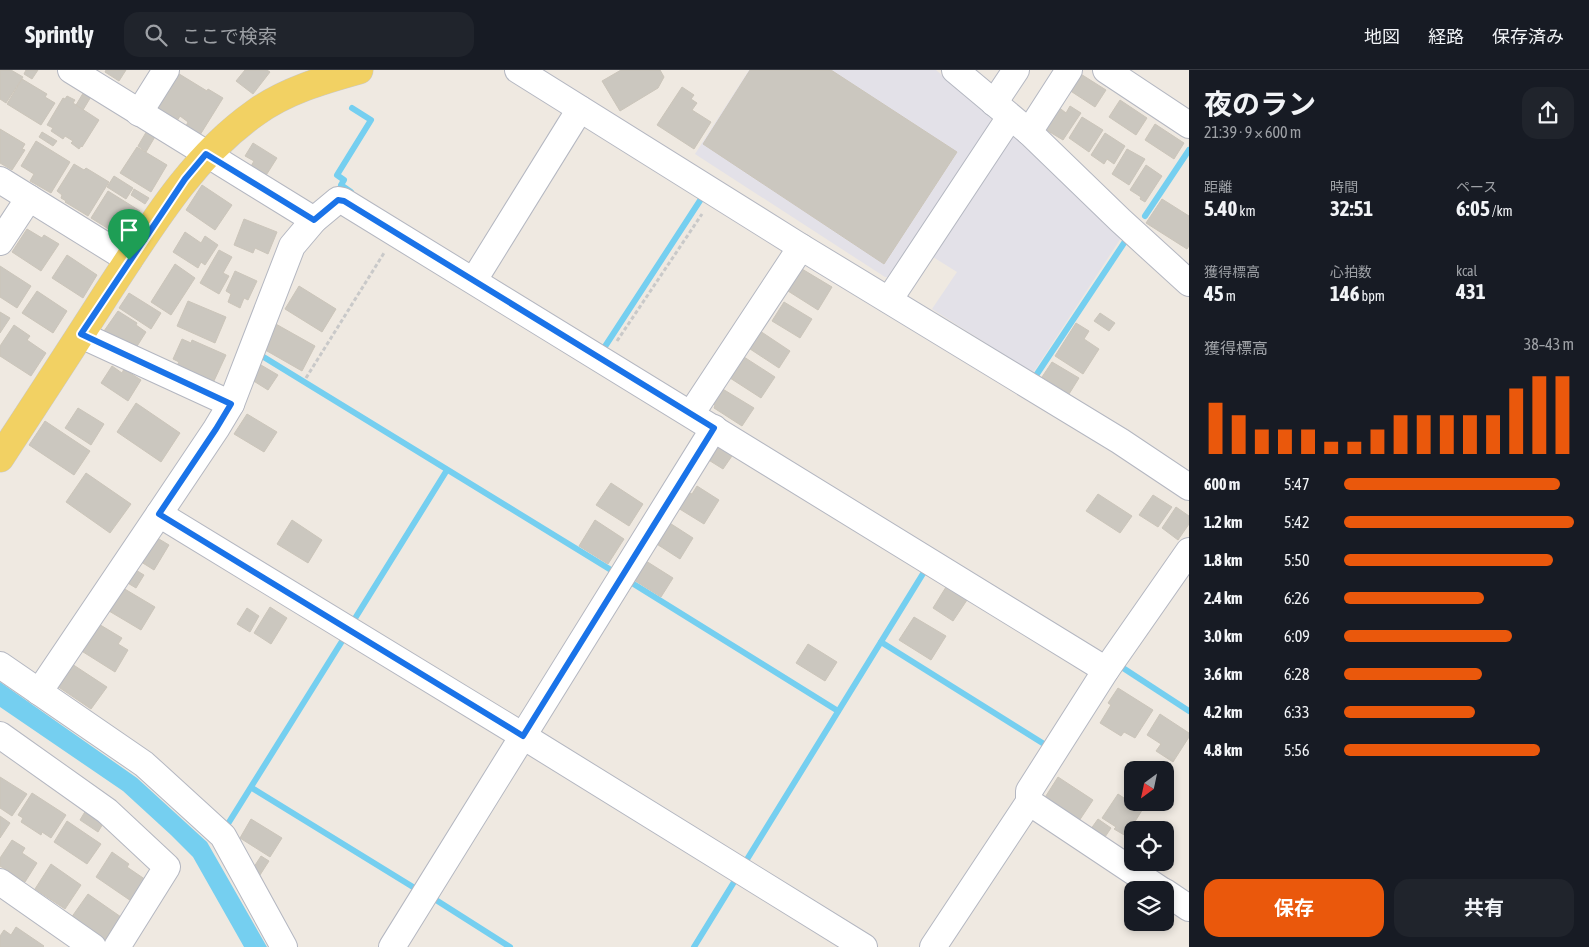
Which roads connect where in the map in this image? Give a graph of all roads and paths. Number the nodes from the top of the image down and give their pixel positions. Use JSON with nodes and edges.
{"nodes":[{"id":1,"x":71,"y":70,"type":"edge"},
{"id":2,"x":166,"y":70,"type":"edge"},
{"id":3,"x":359,"y":70,"type":"edge"},
{"id":4,"x":518,"y":70,"type":"edge"},
{"id":5,"x":955,"y":70,"type":"edge"},
{"id":6,"x":1016,"y":70,"type":"edge"},
{"id":7,"x":1070,"y":70,"type":"edge"},
{"id":8,"x":1106,"y":70,"type":"edge"},
{"id":9,"x":580,"y":109,"type":"junction"},
{"id":10,"x":139,"y":113,"type":"junction"},
{"id":11,"x":1011,"y":117,"type":"junction"},
{"id":12,"x":1189,"y":125,"type":"edge"},
{"id":13,"x":206,"y":154,"type":"junction"},
{"id":14,"x":0,"y":180,"type":"edge"},
{"id":15,"x":716,"y":194,"type":"junction"},
{"id":16,"x":29,"y":198,"type":"junction"},
{"id":17,"x":314,"y":220,"type":"junction"},
{"id":18,"x":396,"y":233,"type":"junction"},
{"id":19,"x":0,"y":242,"type":"edge"},
{"id":20,"x":801,"y":247,"type":"junction"},
{"id":21,"x":129,"y":260,"type":"junction"},
{"id":22,"x":474,"y":280,"type":"junction"},
{"id":23,"x":1189,"y":283,"type":"edge"},
{"id":24,"x":889,"y":300,"type":"junction"},
{"id":25,"x":81,"y":334,"type":"junction"},
{"id":26,"x":612,"y":348,"type":"dead end"},
{"id":27,"x":306,"y":378,"type":"dead end"},
{"id":28,"x":231,"y":404,"type":"junction"},
{"id":29,"x":696,"y":407,"type":"junction"},
{"id":30,"x":714,"y":428,"type":"junction"},
{"id":31,"x":0,"y":458,"type":"edge"},
{"id":32,"x":1189,"y":487,"type":"edge"},
{"id":33,"x":159,"y":514,"type":"junction"},
{"id":34,"x":1189,"y":550,"type":"edge"},
{"id":35,"x":0,"y":665,"type":"edge"},
{"id":36,"x":1106,"y":670,"type":"junction"},
{"id":37,"x":39,"y":692,"type":"junction"},
{"id":38,"x":0,"y":735,"type":"edge"},
{"id":39,"x":523,"y":736,"type":"junction"},
{"id":40,"x":1029,"y":802,"type":"junction"},
{"id":41,"x":1148,"y":881,"type":"edge"},
{"id":42,"x":0,"y":882,"type":"edge"},
{"id":43,"x":1174,"y":898,"type":"edge"},
{"id":44,"x":1189,"y":908,"type":"edge"},
{"id":45,"x":93,"y":947,"type":"edge"},
{"id":46,"x":117,"y":947,"type":"edge"},
{"id":47,"x":284,"y":947,"type":"edge"},
{"id":48,"x":392,"y":947,"type":"edge"},
{"id":49,"x":864,"y":947,"type":"edge"},
{"id":50,"x":933,"y":947,"type":"edge"}],
"edges":[{"from":1,"to":10,"type":"street"},
{"from":2,"to":10,"type":"street"},
{"from":3,"to":13,"type":"main road"},
{"from":4,"to":9,"type":"street"},
{"from":5,"to":11,"type":"street"},
{"from":6,"to":11,"type":"street"},
{"from":7,"to":11,"type":"street"},
{"from":8,"to":12,"type":"street"},
{"from":9,"to":15,"type":"street"},
{"from":9,"to":22,"type":"street"},
{"from":10,"to":13,"type":"street"},
{"from":11,"to":23,"type":"street"},
{"from":11,"to":24,"type":"street"},
{"from":13,"to":17,"type":"street"},
{"from":13,"to":21,"type":"main road"},
{"from":14,"to":16,"type":"street"},
{"from":15,"to":20,"type":"street"},
{"from":15,"to":26,"type":"path"},
{"from":16,"to":19,"type":"street"},
{"from":16,"to":21,"type":"street"},
{"from":17,"to":18,"type":"street"},
{"from":17,"to":28,"type":"street"},
{"from":18,"to":22,"type":"street"},
{"from":18,"to":27,"type":"path"},
{"from":20,"to":24,"type":"street"},
{"from":20,"to":29,"type":"street"},
{"from":21,"to":25,"type":"main road"},
{"from":22,"to":29,"type":"street"},
{"from":24,"to":32,"type":"street"},
{"from":25,"to":28,"type":"street"},
{"from":25,"to":31,"type":"main road"},
{"from":28,"to":33,"type":"street"},
{"from":29,"to":30,"type":"street"},
{"from":30,"to":36,"type":"street"},
{"from":30,"to":39,"type":"street"},
{"from":33,"to":37,"type":"street"},
{"from":33,"to":39,"type":"street"},
{"from":34,"to":36,"type":"street"},
{"from":35,"to":37,"type":"street"},
{"from":36,"to":40,"type":"street"},
{"from":37,"to":47,"type":"street"},
{"from":38,"to":46,"type":"street"},
{"from":39,"to":48,"type":"street"},
{"from":39,"to":49,"type":"street"},
{"from":40,"to":41,"type":"street"},
{"from":40,"to":50,"type":"street"},
{"from":42,"to":45,"type":"street"},
{"from":43,"to":44,"type":"street"}]}
